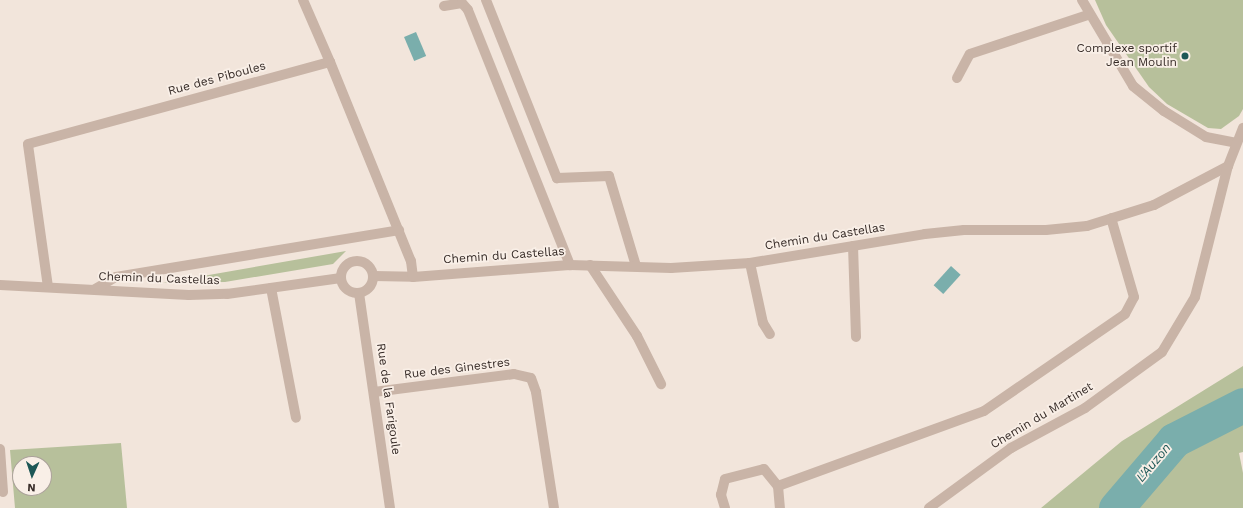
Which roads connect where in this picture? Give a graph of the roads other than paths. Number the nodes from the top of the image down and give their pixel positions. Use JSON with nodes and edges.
{"nodes":[{"id":1,"x":303,"y":0,"type":"edge"},
{"id":2,"x":486,"y":0,"type":"edge"},
{"id":3,"x":1082,"y":0,"type":"edge"},
{"id":4,"x":444,"y":6,"type":"dead end"},
{"id":5,"x":1088,"y":15,"type":"junction"},
{"id":6,"x":330,"y":62,"type":"junction"},
{"id":7,"x":957,"y":78,"type":"dead end"},
{"id":8,"x":1243,"y":128,"type":"edge"},
{"id":9,"x":1236,"y":143,"type":"junction"},
{"id":10,"x":1228,"y":166,"type":"junction"},
{"id":11,"x":1111,"y":218,"type":"junction"},
{"id":12,"x":399,"y":230,"type":"junction"},
{"id":13,"x":853,"y":246,"type":"junction"},
{"id":14,"x":750,"y":263,"type":"junction"},
{"id":15,"x":570,"y":265,"type":"junction"},
{"id":16,"x":590,"y":265,"type":"junction"},
{"id":17,"x":636,"y":266,"type":"junction"},
{"id":18,"x":374,"y":276,"type":"junction"},
{"id":19,"x":413,"y":277,"type":"junction"},
{"id":20,"x":341,"y":278,"type":"junction"},
{"id":21,"x":0,"y":285,"type":"edge"},
{"id":22,"x":48,"y":286,"type":"junction"},
{"id":23,"x":271,"y":288,"type":"junction"},
{"id":24,"x":95,"y":289,"type":"junction"},
{"id":25,"x":359,"y":293,"type":"junction"},
{"id":26,"x":770,"y":334,"type":"dead end"},
{"id":27,"x":856,"y":337,"type":"dead end"},
{"id":28,"x":661,"y":384,"type":"dead end"},
{"id":29,"x":374,"y":392,"type":"junction"},
{"id":30,"x":296,"y":418,"type":"dead end"},
{"id":31,"x":0,"y":449,"type":"edge"},
{"id":32,"x":778,"y":486,"type":"junction"},
{"id":33,"x":3,"y":492,"type":"dead end"},
{"id":34,"x":390,"y":508,"type":"edge"},
{"id":35,"x":554,"y":508,"type":"edge"},
{"id":36,"x":725,"y":508,"type":"edge"},
{"id":37,"x":780,"y":508,"type":"edge"},
{"id":38,"x":929,"y":508,"type":"edge"}],
"edges":[{"from":1,"to":6,"type":"street"},
{"from":2,"to":17,"type":"street"},
{"from":3,"to":5,"type":"street"},
{"from":4,"to":15,"type":"street"},
{"from":5,"to":7,"type":"street"},
{"from":5,"to":9,"type":"street"},
{"from":6,"to":12,"type":"street"},
{"from":6,"to":22,"type":"street","name":"Rue des Piboules"},
{"from":8,"to":9,"type":"street"},
{"from":9,"to":10,"type":"street"},
{"from":10,"to":11,"type":"street","name":"Chemin du Castellas"},
{"from":10,"to":38,"type":"street","name":"Chemin du Martinet"},
{"from":11,"to":13,"type":"street","name":"Chemin du Castellas"},
{"from":11,"to":32,"type":"street"},
{"from":12,"to":19,"type":"street"},
{"from":12,"to":24,"type":"street"},
{"from":13,"to":14,"type":"street","name":"Chemin du Castellas"},
{"from":13,"to":27,"type":"street"},
{"from":14,"to":17,"type":"street","name":"Chemin du Castellas"},
{"from":14,"to":26,"type":"street"},
{"from":15,"to":16,"type":"street","name":"Chemin du Castellas"},
{"from":15,"to":19,"type":"street","name":"Chemin du Castellas"},
{"from":16,"to":17,"type":"street","name":"Chemin du Castellas"},
{"from":16,"to":28,"type":"street"},
{"from":18,"to":19,"type":"street","name":"Chemin du Castellas"},
{"from":18,"to":20,"type":"street"},
{"from":18,"to":25,"type":"street"},
{"from":20,"to":23,"type":"street","name":"Chemin du Castellas"},
{"from":20,"to":25,"type":"street"},
{"from":21,"to":22,"type":"street","name":"Chemin du Castellas"},
{"from":22,"to":24,"type":"street","name":"Chemin du Castellas"},
{"from":23,"to":24,"type":"street","name":"Chemin du Castellas"},
{"from":23,"to":30,"type":"street"},
{"from":25,"to":29,"type":"street","name":"Rue de la Farigoule"},
{"from":29,"to":34,"type":"street","name":"Rue de la Farigoule"},
{"from":29,"to":35,"type":"street","name":"Rue des Ginestres"},
{"from":31,"to":33,"type":"street"},
{"from":32,"to":36,"type":"street"},
{"from":32,"to":37,"type":"street"}]}
